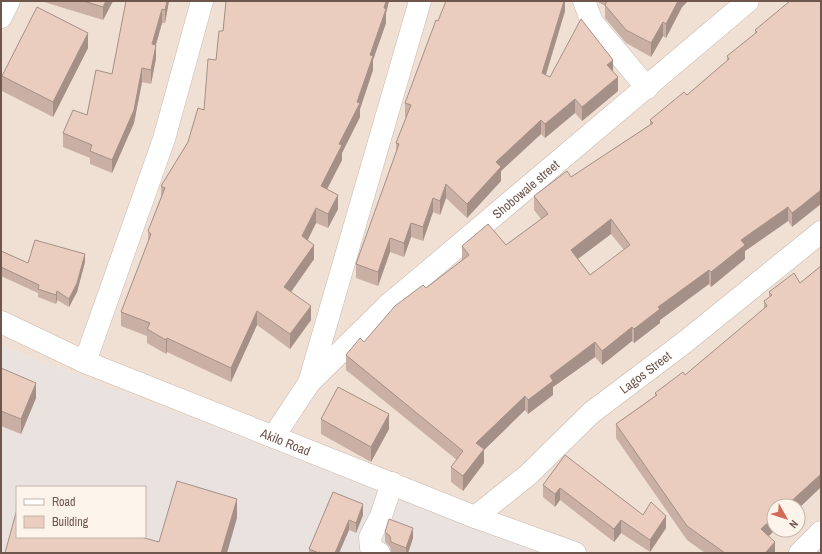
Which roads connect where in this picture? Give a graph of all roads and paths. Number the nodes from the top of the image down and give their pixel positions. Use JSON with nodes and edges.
{"nodes":[{"id":1,"x":9,"y":1,"type":"edge"},
{"id":2,"x":202,"y":1,"type":"edge"},
{"id":3,"x":420,"y":1,"type":"edge"},
{"id":4,"x":584,"y":1,"type":"edge"},
{"id":5,"x":748,"y":1,"type":"edge"},
{"id":6,"x":1,"y":17,"type":"edge"},
{"id":7,"x":646,"y":88,"type":"junction"},
{"id":8,"x":821,"y":232,"type":"edge"},
{"id":9,"x":1,"y":322,"type":"edge"},
{"id":10,"x":85,"y":362,"type":"junction"},
{"id":11,"x":309,"y":383,"type":"junction"},
{"id":12,"x":274,"y":436,"type":"junction"},
{"id":13,"x":392,"y":483,"type":"junction"},
{"id":14,"x":475,"y":517,"type":"junction"},
{"id":15,"x":821,"y":532,"type":"edge"},
{"id":16,"x":379,"y":553,"type":"edge"},
{"id":17,"x":574,"y":553,"type":"edge"},
{"id":18,"x":800,"y":553,"type":"edge"}],
"edges":[{"from":1,"to":6,"type":"street"},
{"from":2,"to":10,"type":"street"},
{"from":3,"to":11,"type":"street"},
{"from":4,"to":7,"type":"street"},
{"from":5,"to":7,"type":"street","name":"Shobowale street"},
{"from":7,"to":11,"type":"street","name":"Shobowale street"},
{"from":8,"to":14,"type":"street","name":"Lagos Street"},
{"from":9,"to":10,"type":"street","name":"Akilo Road"},
{"from":10,"to":12,"type":"street","name":"Akilo Road"},
{"from":11,"to":12,"type":"street"},
{"from":12,"to":13,"type":"street","name":"Akilo Road"},
{"from":13,"to":14,"type":"street","name":"Akilo Road"},
{"from":13,"to":16,"type":"street"},
{"from":14,"to":17,"type":"street","name":"Akilo Road"},
{"from":15,"to":18,"type":"street"}]}
